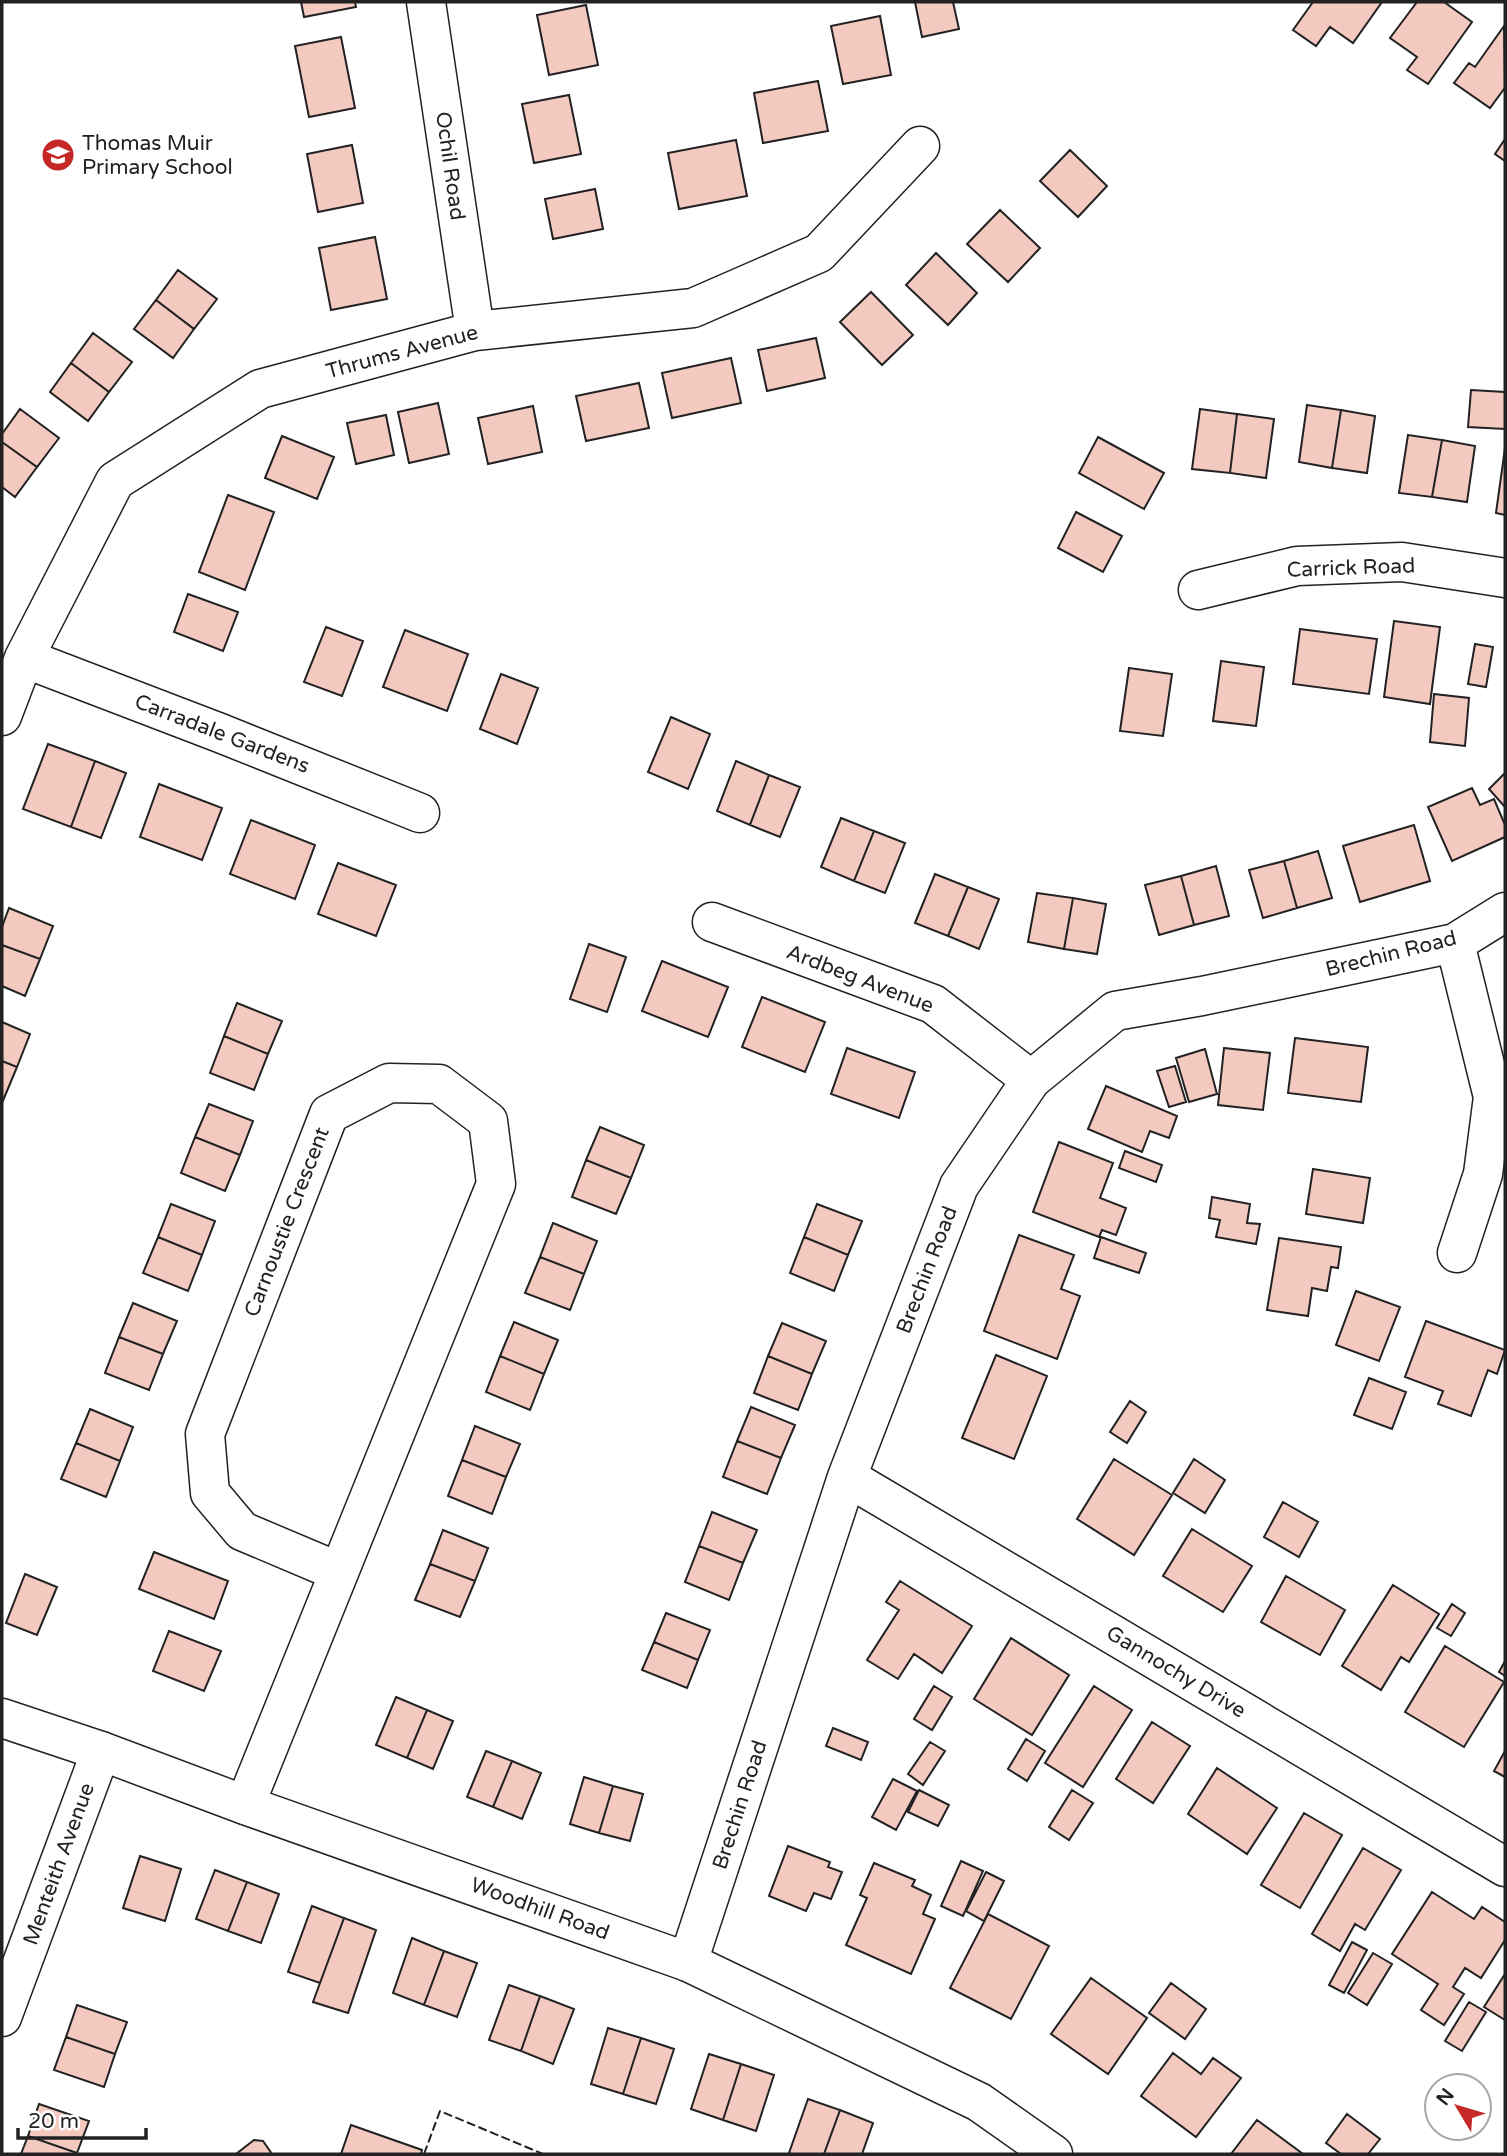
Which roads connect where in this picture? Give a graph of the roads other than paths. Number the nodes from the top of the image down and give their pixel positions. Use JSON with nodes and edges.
{"nodes":[{"id":1,"x":426,"y":2,"type":"edge"},
{"id":2,"x":920,"y":146,"type":"dead end"},
{"id":3,"x":475,"y":331,"type":"junction"},
{"id":4,"x":1505,"y":578,"type":"edge"},
{"id":5,"x":1198,"y":590,"type":"dead end"},
{"id":6,"x":24,"y":658,"type":"junction"},
{"id":7,"x":2,"y":716,"type":"edge"},
{"id":8,"x":420,"y":813,"type":"dead end"},
{"id":9,"x":1505,"y":912,"type":"edge"},
{"id":10,"x":712,"y":922,"type":"dead end"},
{"id":11,"x":1455,"y":943,"type":"junction"},
{"id":12,"x":1031,"y":1080,"type":"junction"},
{"id":13,"x":1457,"y":1253,"type":"dead end"},
{"id":14,"x":847,"y":1477,"type":"junction"},
{"id":15,"x":339,"y":1572,"type":"junction"},
{"id":16,"x":2,"y":1718,"type":"edge"},
{"id":17,"x":101,"y":1751,"type":"junction"},
{"id":18,"x":245,"y":1805,"type":"junction"},
{"id":19,"x":1505,"y":1867,"type":"edge"},
{"id":20,"x":688,"y":1962,"type":"junction"},
{"id":21,"x":2,"y":2017,"type":"edge"},
{"id":22,"x":1053,"y":2154,"type":"edge"}],
"edges":[{"from":1,"to":3,"type":"street","name":"Ochil Road"},
{"from":2,"to":3,"type":"street","name":"Thrums Avenue"},
{"from":3,"to":6,"type":"street","name":"Thrums Avenue"},
{"from":4,"to":5,"type":"street","name":"Carrick Road"},
{"from":6,"to":7,"type":"street","name":"Thrums Avenue"},
{"from":6,"to":8,"type":"street","name":"Carradale Gardens"},
{"from":9,"to":11,"type":"street","name":"Brechin Road"},
{"from":10,"to":12,"type":"street","name":"Ardbeg Avenue"},
{"from":11,"to":12,"type":"street","name":"Brechin Road"},
{"from":11,"to":13,"type":"street"},
{"from":12,"to":14,"type":"street","name":"Brechin Road"},
{"from":14,"to":19,"type":"street","name":"Gannochy Drive"},
{"from":14,"to":20,"type":"street","name":"Brechin Road"},
{"from":15,"to":15,"type":"street","name":"Carnoustie Crescent"},
{"from":15,"to":18,"type":"street","name":"Carnoustie Crescent"},
{"from":16,"to":17,"type":"street","name":"Woodhill Road"},
{"from":17,"to":18,"type":"street","name":"Woodhill Road"},
{"from":17,"to":21,"type":"street","name":"Menteith Avenue"},
{"from":18,"to":20,"type":"street","name":"Woodhill Road"},
{"from":20,"to":22,"type":"street","name":"Woodhill Road"}]}
